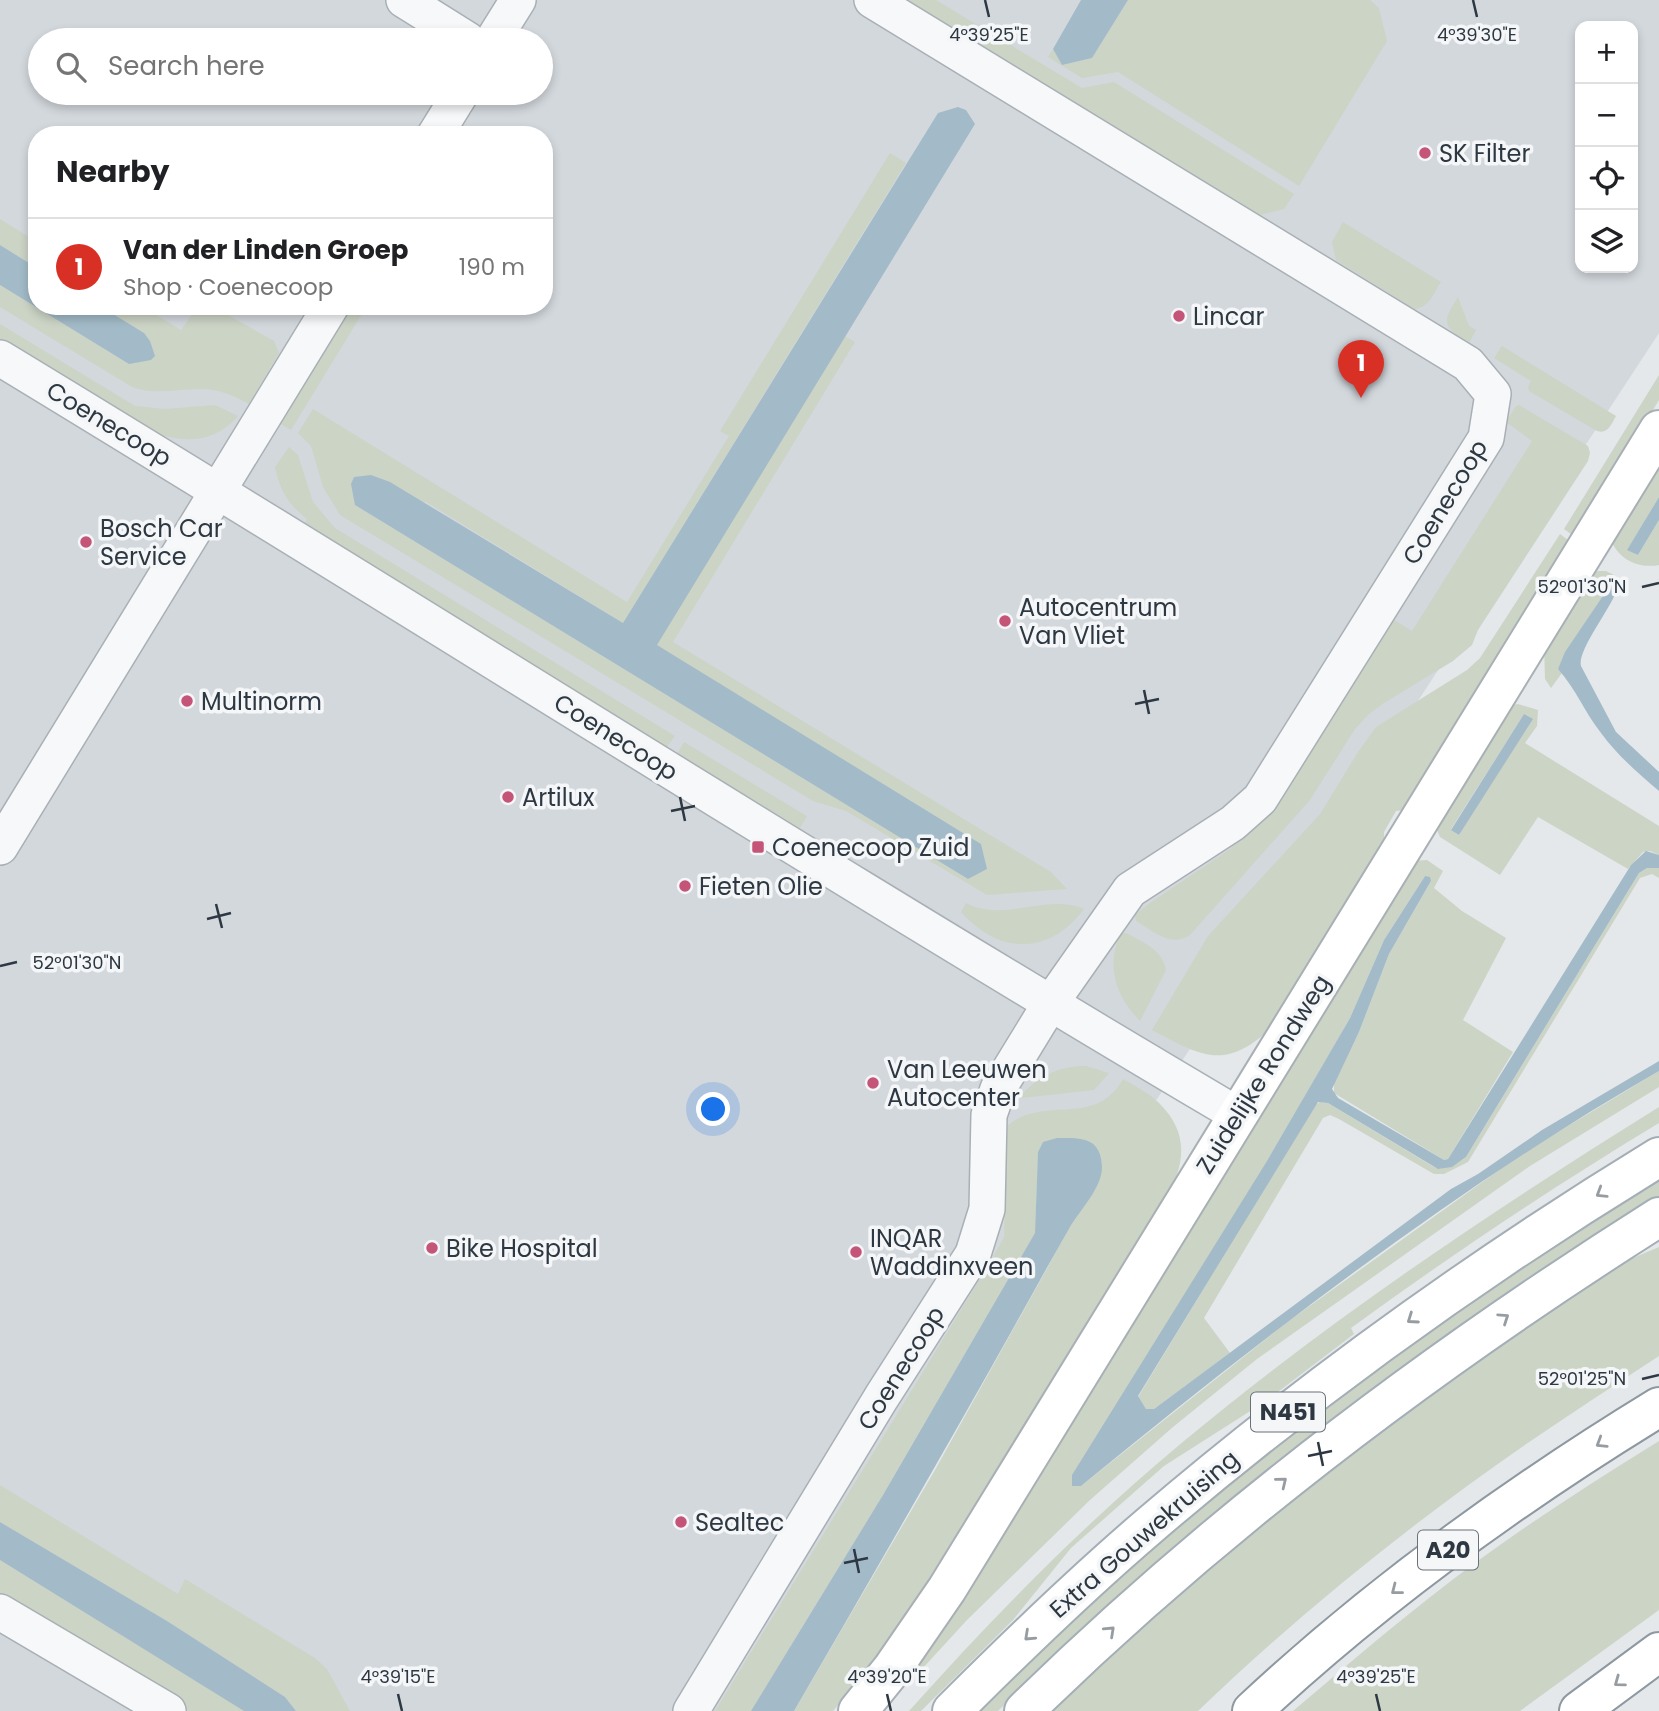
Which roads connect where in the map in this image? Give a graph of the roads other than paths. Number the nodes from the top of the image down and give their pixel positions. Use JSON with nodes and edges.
{"nodes":[{"id":1,"x":404,"y":0,"type":"edge"},
{"id":2,"x":518,"y":0,"type":"edge"},
{"id":3,"x":872,"y":0,"type":"edge"},
{"id":4,"x":449,"y":28,"type":"edge"},
{"id":5,"x":500,"y":28,"type":"edge"},
{"id":6,"x":454,"y":105,"type":"edge"},
{"id":7,"x":441,"y":126,"type":"edge"},
{"id":8,"x":325,"y":315,"type":"edge"},
{"id":9,"x":0,"y":358,"type":"edge"},
{"id":10,"x":1659,"y":430,"type":"edge"},
{"id":11,"x":218,"y":490,"type":"junction"},
{"id":12,"x":0,"y":847,"type":"edge"},
{"id":13,"x":1050,"y":1004,"type":"junction"},
{"id":14,"x":1238,"y":1115,"type":"junction"},
{"id":15,"x":1659,"y":1157,"type":"edge"},
{"id":16,"x":1659,"y":1217,"type":"edge"},
{"id":17,"x":1659,"y":1407,"type":"edge"},
{"id":18,"x":0,"y":1612,"type":"edge"},
{"id":19,"x":1659,"y":1652,"type":"edge"},
{"id":20,"x":168,"y":1711,"type":"edge"},
{"id":21,"x":691,"y":1711,"type":"edge"},
{"id":22,"x":858,"y":1711,"type":"edge"},
{"id":23,"x":951,"y":1711,"type":"edge"},
{"id":24,"x":1024,"y":1711,"type":"edge"},
{"id":25,"x":1252,"y":1711,"type":"edge"},
{"id":26,"x":1579,"y":1711,"type":"edge"}],
"edges":[{"from":1,"to":4,"type":"street"},
{"from":2,"to":5,"type":"street"},
{"from":3,"to":13,"type":"street","name":"Coenecoop"},
{"from":6,"to":7,"type":"street"},
{"from":8,"to":11,"type":"street"},
{"from":9,"to":11,"type":"street","name":"Coenecoop"},
{"from":10,"to":14,"type":"main road","name":"Zuidelijke Rondweg"},
{"from":11,"to":12,"type":"street"},
{"from":11,"to":13,"type":"street","name":"Coenecoop"},
{"from":13,"to":14,"type":"street","name":"Coenecoop"},
{"from":13,"to":21,"type":"street","name":"Coenecoop"},
{"from":14,"to":22,"type":"main road","name":"Zuidelijke Rondweg"},
{"from":15,"to":23,"type":"main road","name":"Extra Gouwekruising","number":"N451","one_way":true},
{"from":24,"to":16,"type":"main road","name":"Extra Gouwekruising","number":"N451","one_way":true},
{"from":17,"to":25,"type":"main road","number":"A20","one_way":true},
{"from":18,"to":20,"type":"street"},
{"from":19,"to":26,"type":"main road","one_way":true}]}
